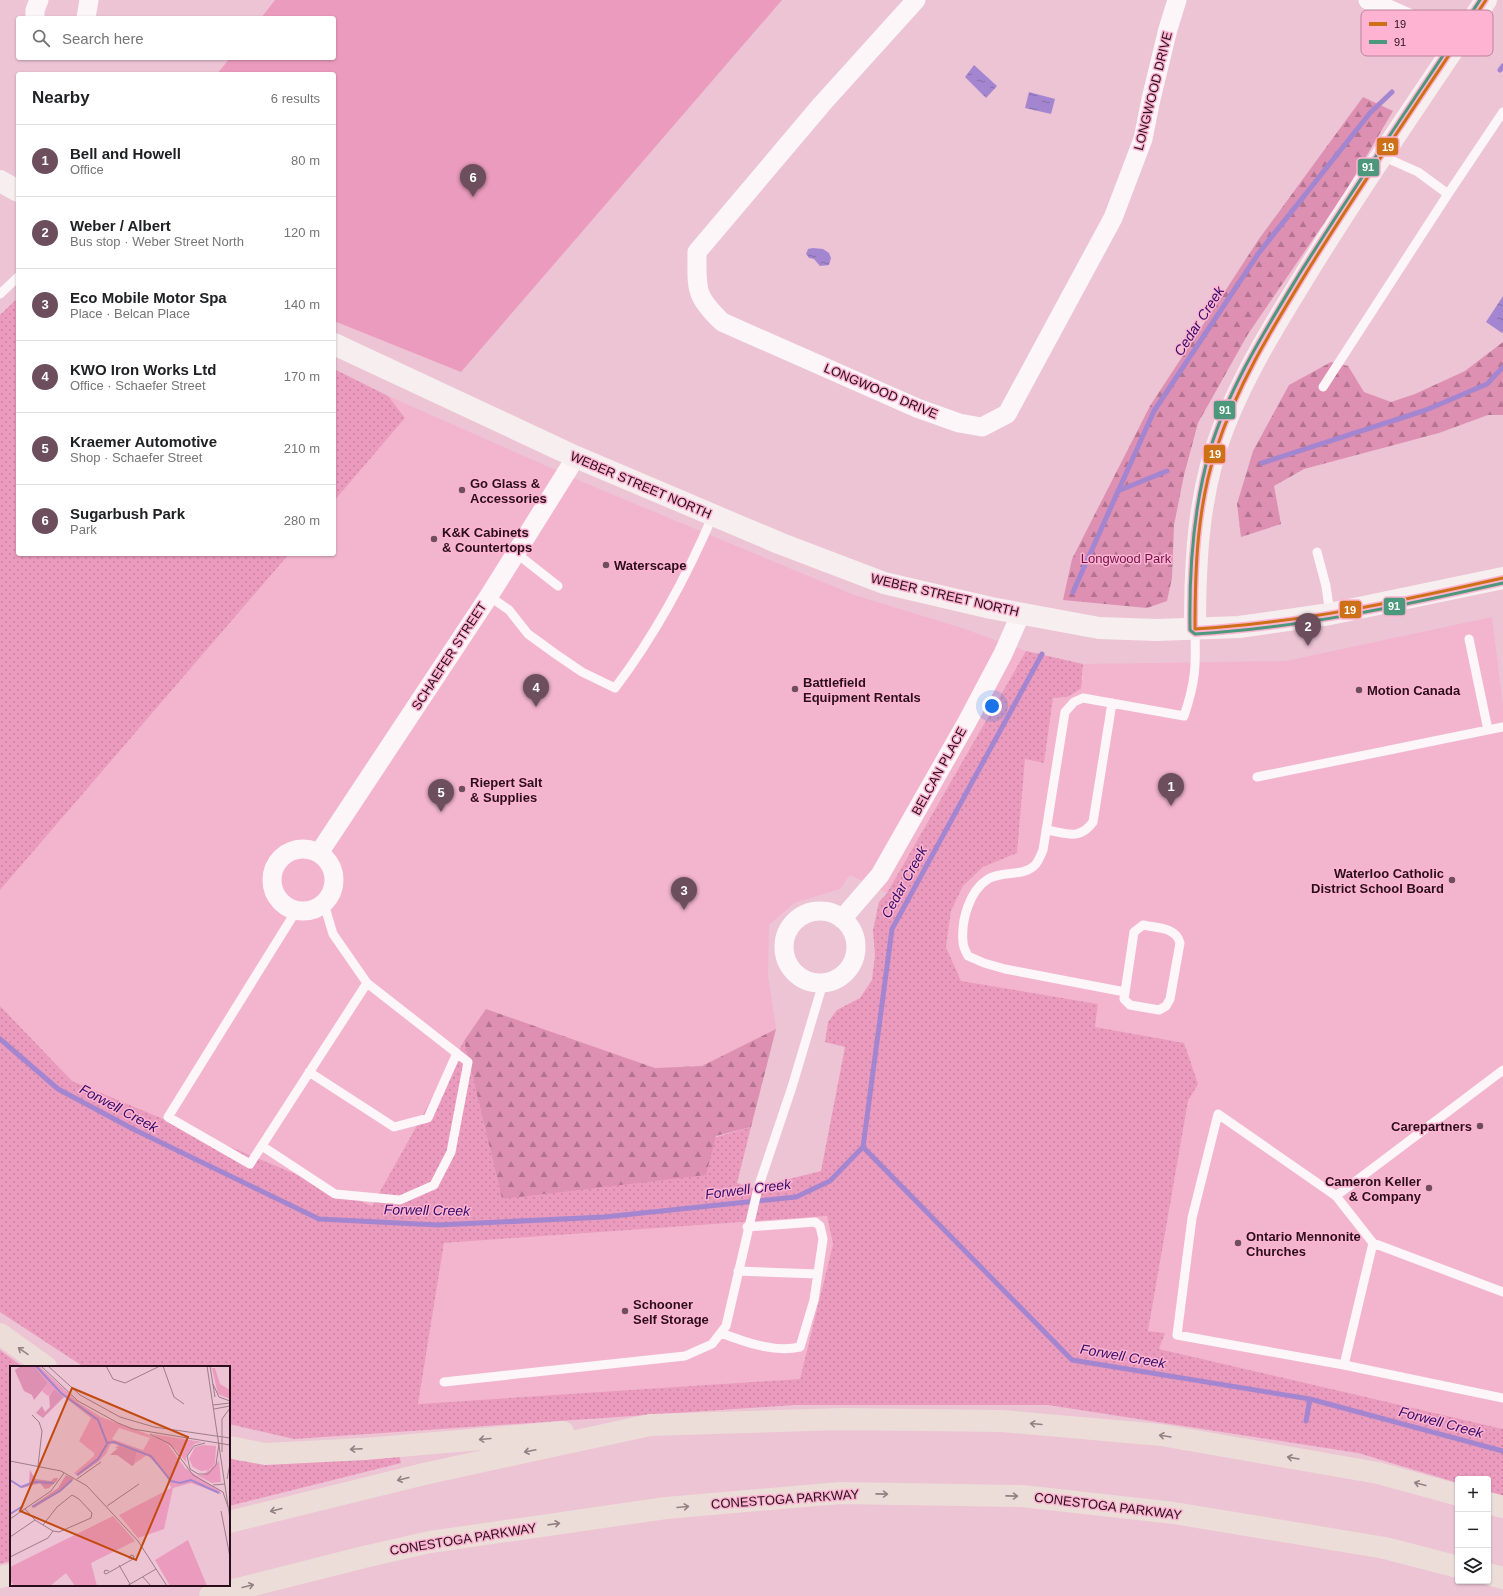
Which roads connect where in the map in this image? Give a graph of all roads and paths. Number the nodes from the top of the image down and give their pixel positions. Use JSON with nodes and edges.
{"nodes":[{"id":1,"x":39,"y":0,"type":"edge"},
{"id":2,"x":89,"y":0,"type":"edge"},
{"id":3,"x":916,"y":0,"type":"edge"},
{"id":4,"x":1177,"y":0,"type":"edge"},
{"id":5,"x":1368,"y":0,"type":"edge"},
{"id":6,"x":1486,"y":0,"type":"edge"},
{"id":7,"x":1390,"y":10,"type":"edge"},
{"id":8,"x":1479,"y":10,"type":"edge"},
{"id":9,"x":35,"y":16,"type":"edge"},
{"id":10,"x":86,"y":16,"type":"edge"},
{"id":11,"x":1449,"y":56,"type":"edge"},
{"id":12,"x":1503,"y":112,"type":"edge"},
{"id":13,"x":1382,"y":156,"type":"junction"},
{"id":14,"x":0,"y":181,"type":"edge"},
{"id":15,"x":16,"y":190,"type":"edge"},
{"id":16,"x":1448,"y":194,"type":"junction"},
{"id":17,"x":16,"y":279,"type":"edge"},
{"id":18,"x":0,"y":294,"type":"edge"},
{"id":19,"x":336,"y":345,"type":"edge"},
{"id":20,"x":1323,"y":387,"type":"dead end"},
{"id":21,"x":576,"y":458,"type":"junction"},
{"id":22,"x":713,"y":515,"type":"junction"},
{"id":23,"x":1317,"y":552,"type":"dead end"},
{"id":24,"x":516,"y":553,"type":"junction"},
{"id":25,"x":1503,"y":578,"type":"edge"},
{"id":26,"x":558,"y":586,"type":"dead end"},
{"id":27,"x":489,"y":596,"type":"junction"},
{"id":28,"x":1021,"y":614,"type":"junction"},
{"id":29,"x":1330,"y":614,"type":"junction"},
{"id":30,"x":1195,"y":629,"type":"junction"},
{"id":31,"x":1469,"y":639,"type":"dead end"},
{"id":32,"x":1112,"y":704,"type":"junction"},
{"id":33,"x":1503,"y":727,"type":"edge"},
{"id":34,"x":1488,"y":730,"type":"junction"},
{"id":35,"x":1257,"y":777,"type":"dead end"},
{"id":36,"x":1046,"y":830,"type":"junction"},
{"id":37,"x":319,"y":853,"type":"junction"},
{"id":38,"x":324,"y":904,"type":"junction"},
{"id":39,"x":296,"y":911,"type":"junction"},
{"id":40,"x":842,"y":919,"type":"junction"},
{"id":41,"x":367,"y":983,"type":"junction"},
{"id":42,"x":823,"y":983,"type":"junction"},
{"id":43,"x":1125,"y":992,"type":"junction"},
{"id":44,"x":457,"y":1053,"type":"junction"},
{"id":45,"x":1503,"y":1070,"type":"edge"},
{"id":46,"x":310,"y":1072,"type":"junction"},
{"id":47,"x":262,"y":1146,"type":"junction"},
{"id":48,"x":1336,"y":1196,"type":"junction"},
{"id":49,"x":748,"y":1225,"type":"junction"},
{"id":50,"x":1373,"y":1244,"type":"junction"},
{"id":51,"x":738,"y":1271,"type":"junction"},
{"id":52,"x":818,"y":1274,"type":"junction"},
{"id":53,"x":1503,"y":1292,"type":"edge"},
{"id":54,"x":721,"y":1333,"type":"junction"},
{"id":55,"x":0,"y":1334,"type":"edge"},
{"id":56,"x":1344,"y":1365,"type":"junction"},
{"id":57,"x":45,"y":1366,"type":"edge"},
{"id":58,"x":444,"y":1382,"type":"dead end"},
{"id":59,"x":1503,"y":1398,"type":"edge"},
{"id":60,"x":650,"y":1425,"type":"junction"},
{"id":61,"x":230,"y":1447,"type":"edge"},
{"id":62,"x":1455,"y":1493,"type":"edge"},
{"id":63,"x":1491,"y":1504,"type":"edge"},
{"id":64,"x":1503,"y":1507,"type":"edge"},
{"id":65,"x":230,"y":1522,"type":"edge"},
{"id":66,"x":1455,"y":1566,"type":"edge"},
{"id":67,"x":10,"y":1575,"type":"edge"},
{"id":68,"x":1491,"y":1575,"type":"edge"},
{"id":69,"x":0,"y":1577,"type":"edge"},
{"id":70,"x":1503,"y":1578,"type":"edge"},
{"id":71,"x":210,"y":1596,"type":"edge"}],
"edges":[{"from":1,"to":9,"type":"street"},
{"from":2,"to":10,"type":"street"},
{"from":3,"to":4,"type":"street","name":"LONGWOOD DRIVE"},
{"from":5,"to":7,"type":"street"},
{"from":6,"to":8,"type":"main road"},
{"from":11,"to":13,"type":"main road"},
{"from":12,"to":16,"type":"lane"},
{"from":13,"to":16,"type":"lane"},
{"from":13,"to":30,"type":"main road"},
{"from":14,"to":15,"type":"main road"},
{"from":16,"to":20,"type":"lane"},
{"from":17,"to":18,"type":"lane"},
{"from":19,"to":21,"type":"main road","name":"WEBER STREET NORTH"},
{"from":21,"to":22,"type":"main road","name":"WEBER STREET NORTH"},
{"from":21,"to":24,"type":"street","name":"SCHAEFER STREET"},
{"from":22,"to":27,"type":"lane"},
{"from":22,"to":28,"type":"main road","name":"WEBER STREET NORTH"},
{"from":23,"to":29,"type":"lane"},
{"from":24,"to":26,"type":"lane"},
{"from":24,"to":27,"type":"street","name":"SCHAEFER STREET"},
{"from":25,"to":29,"type":"main road","name":"WEBER STREET NORTH"},
{"from":27,"to":37,"type":"street","name":"SCHAEFER STREET"},
{"from":28,"to":30,"type":"main road","name":"WEBER STREET NORTH"},
{"from":28,"to":40,"type":"street","name":"BELCAN PLACE"},
{"from":29,"to":30,"type":"main road","name":"WEBER STREET NORTH"},
{"from":30,"to":32,"type":"lane"},
{"from":31,"to":34,"type":"lane"},
{"from":32,"to":36,"type":"lane"},
{"from":32,"to":36,"type":"lane"},
{"from":33,"to":34,"type":"lane"},
{"from":34,"to":35,"type":"lane"},
{"from":36,"to":43,"type":"lane"},
{"from":37,"to":38,"type":"street"},
{"from":37,"to":39,"type":"street"},
{"from":38,"to":39,"type":"street"},
{"from":38,"to":41,"type":"lane"},
{"from":39,"to":47,"type":"lane"},
{"from":40,"to":42,"type":"street"},
{"from":40,"to":42,"type":"street"},
{"from":41,"to":44,"type":"lane"},
{"from":41,"to":46,"type":"lane"},
{"from":42,"to":49,"type":"lane"},
{"from":43,"to":43,"type":"lane"},
{"from":44,"to":46,"type":"lane"},
{"from":44,"to":47,"type":"lane"},
{"from":45,"to":48,"type":"lane"},
{"from":46,"to":47,"type":"lane"},
{"from":48,"to":50,"type":"lane"},
{"from":48,"to":56,"type":"lane"},
{"from":49,"to":51,"type":"lane"},
{"from":49,"to":52,"type":"lane"},
{"from":50,"to":53,"type":"lane"},
{"from":50,"to":56,"type":"lane"},
{"from":51,"to":52,"type":"lane"},
{"from":51,"to":54,"type":"lane"},
{"from":52,"to":54,"type":"lane"},
{"from":54,"to":58,"type":"lane"},
{"from":57,"to":55,"type":"highway","one_way":true},
{"from":56,"to":59,"type":"lane"},
{"from":60,"to":61,"type":"highway","one_way":true},
{"from":62,"to":60,"type":"highway","one_way":true},
{"from":60,"to":65,"type":"highway","one_way":true},
{"from":63,"to":64,"type":"highway"},
{"from":71,"to":66,"type":"highway","name":"CONESTOGA PARKWAY","one_way":true},
{"from":67,"to":69,"type":"highway"},
{"from":68,"to":70,"type":"highway"}]}
